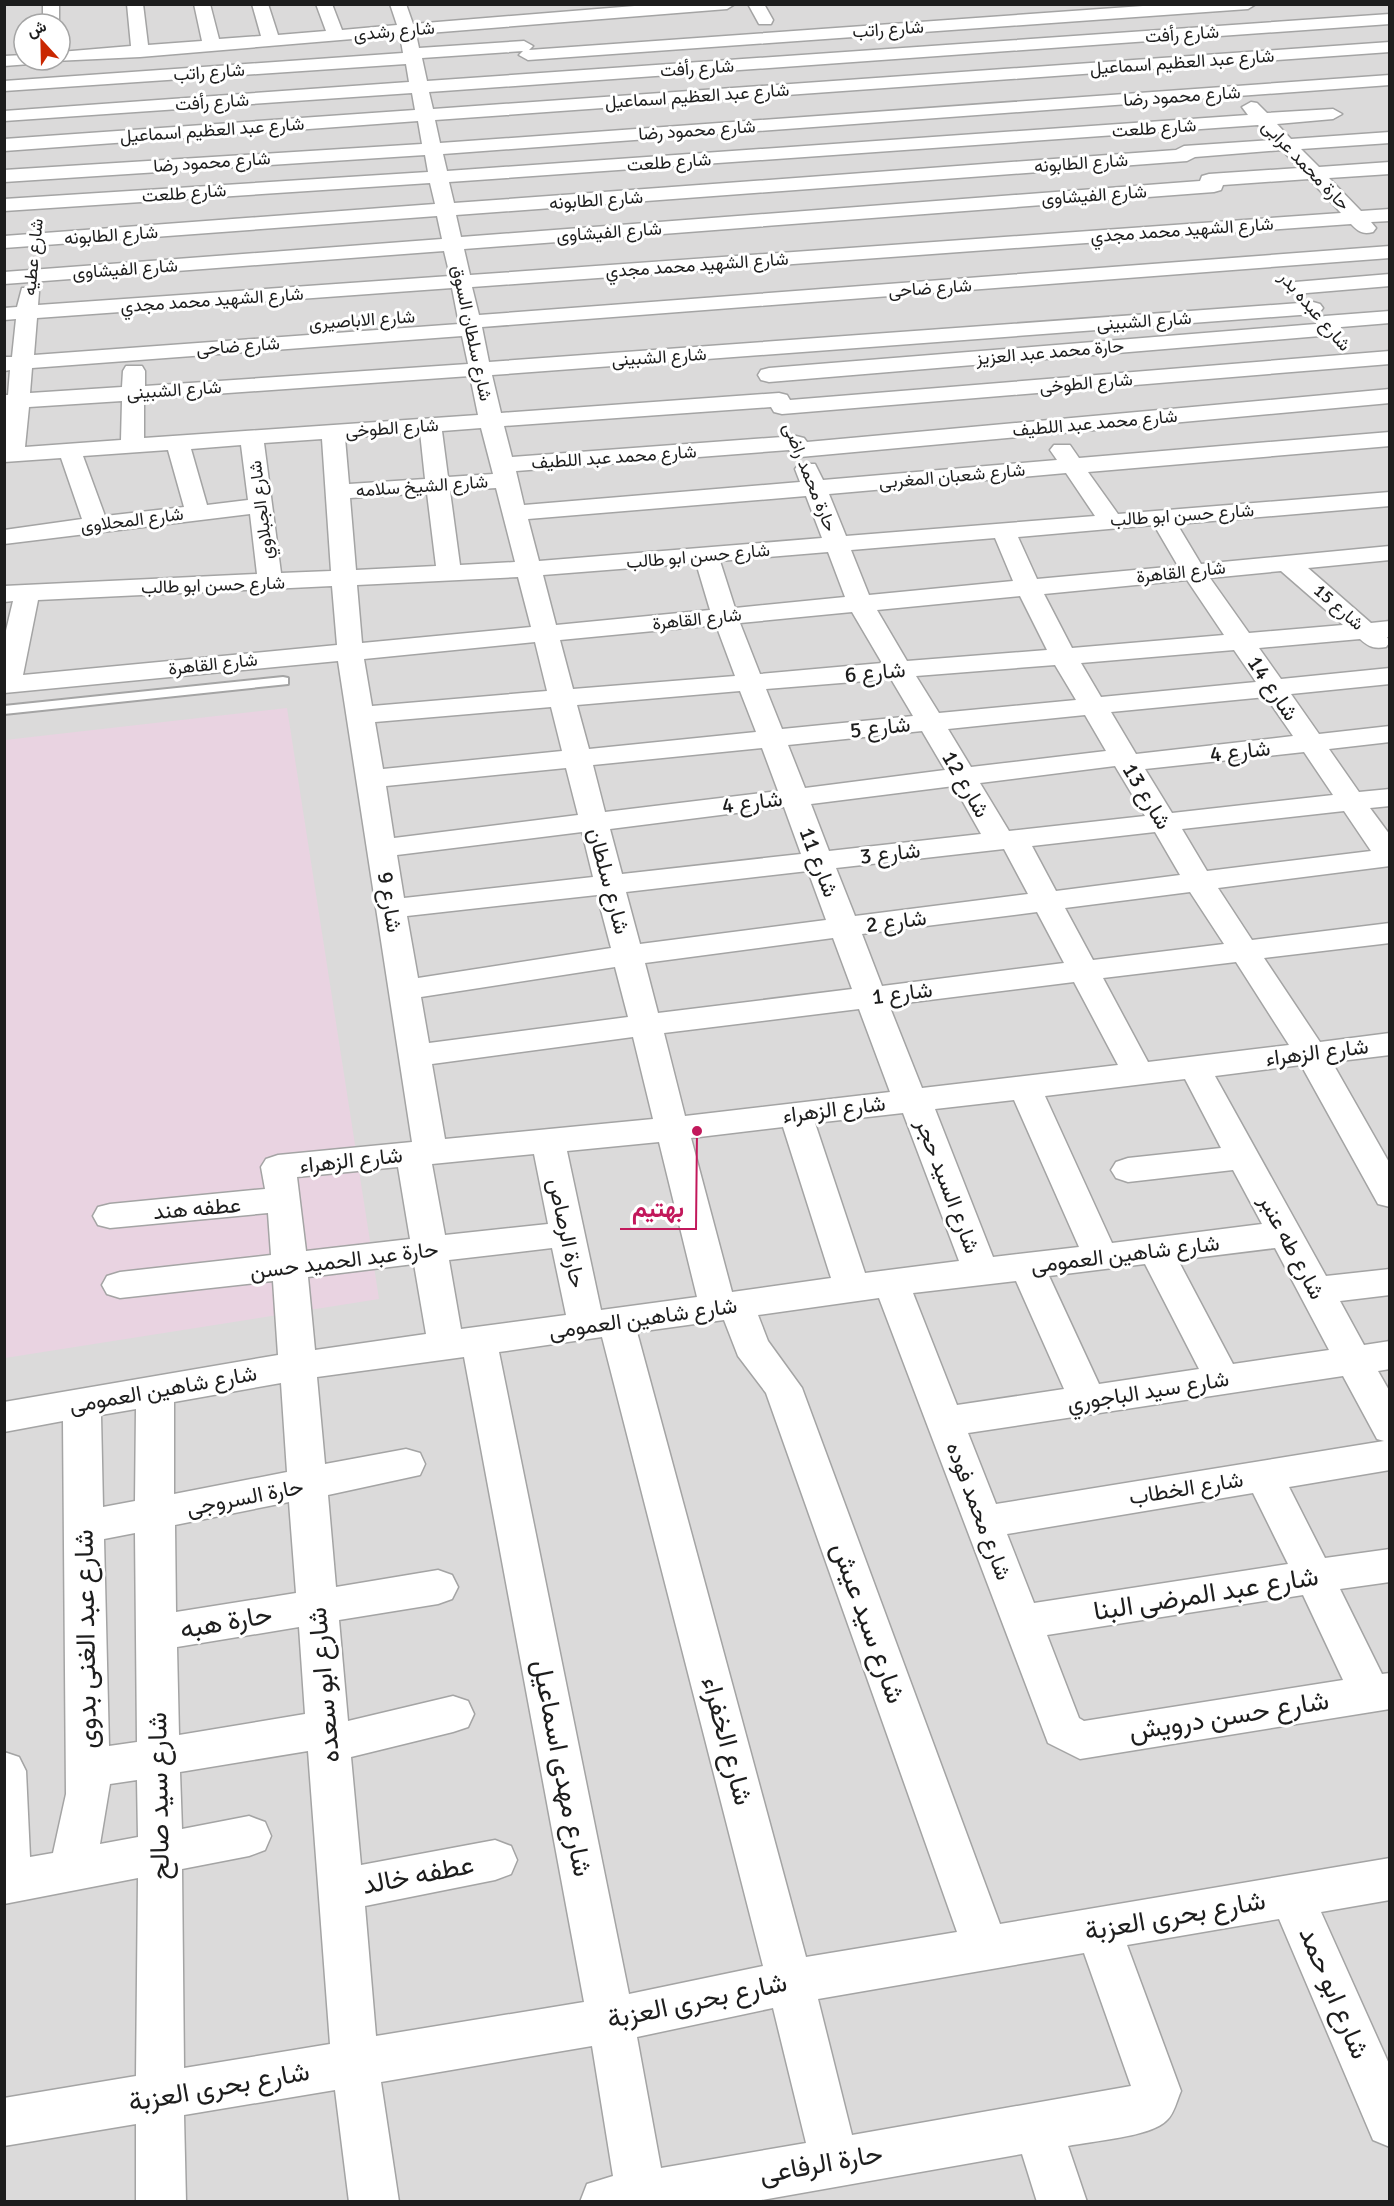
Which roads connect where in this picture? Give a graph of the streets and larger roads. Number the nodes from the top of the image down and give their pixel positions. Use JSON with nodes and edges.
{"nodes":[{"id":1,"x":135,"y":4,"type":"edge"},
{"id":2,"x":202,"y":4,"type":"edge"},
{"id":3,"x":260,"y":4,"type":"edge"},
{"id":4,"x":324,"y":4,"type":"edge"},
{"id":5,"x":398,"y":4,"type":"edge"},
{"id":6,"x":461,"y":4,"type":"edge"},
{"id":7,"x":506,"y":4,"type":"edge"},
{"id":8,"x":727,"y":4,"type":"edge"},
{"id":9,"x":756,"y":4,"type":"edge"},
{"id":10,"x":703,"y":5,"type":"edge"},
{"id":11,"x":722,"y":5,"type":"edge"},
{"id":12,"x":1238,"y":5,"type":"edge"},
{"id":13,"x":641,"y":8,"type":"edge"},
{"id":14,"x":1350,"y":8,"type":"dead end"},
{"id":15,"x":1298,"y":9,"type":"dead end"},
{"id":16,"x":1063,"y":11,"type":"edge"},
{"id":17,"x":572,"y":17,"type":"edge"},
{"id":18,"x":1389,"y":19,"type":"edge"},
{"id":19,"x":765,"y":20,"type":"dead end"},
{"id":20,"x":905,"y":20,"type":"junction"},
{"id":21,"x":732,"y":22,"type":"dead end"},
{"id":22,"x":469,"y":24,"type":"junction"},
{"id":23,"x":1369,"y":27,"type":"junction"},
{"id":24,"x":1253,"y":29,"type":"junction"},
{"id":25,"x":407,"y":30,"type":"junction"},
{"id":26,"x":1315,"y":30,"type":"junction"},
{"id":27,"x":336,"y":36,"type":"junction"},
{"id":28,"x":522,"y":40,"type":"junction"},
{"id":29,"x":1088,"y":40,"type":"junction"},
{"id":30,"x":271,"y":41,"type":"junction"},
{"id":31,"x":212,"y":46,"type":"junction"},
{"id":32,"x":1389,"y":47,"type":"edge"},
{"id":33,"x":640,"y":48,"type":"junction"},
{"id":34,"x":1336,"y":51,"type":"junction"},
{"id":35,"x":140,"y":52,"type":"junction"},
{"id":36,"x":928,"y":52,"type":"junction"},
{"id":37,"x":72,"y":56,"type":"edge"},
{"id":38,"x":413,"y":56,"type":"junction"},
{"id":39,"x":1277,"y":56,"type":"junction"},
{"id":40,"x":467,"y":63,"type":"dead end"},
{"id":41,"x":50,"y":72,"type":"edge"},
{"id":42,"x":653,"y":72,"type":"junction"},
{"id":43,"x":1117,"y":74,"type":"junction"},
{"id":44,"x":1225,"y":75,"type":"dead end"},
{"id":45,"x":1146,"y":78,"type":"dead end"},
{"id":46,"x":947,"y":79,"type":"junction"},
{"id":47,"x":538,"y":80,"type":"junction"},
{"id":48,"x":1381,"y":81,"type":"edge"},
{"id":49,"x":50,"y":83,"type":"junction"},
{"id":50,"x":473,"y":84,"type":"junction"},
{"id":51,"x":4,"y":86,"type":"edge"},
{"id":52,"x":420,"y":87,"type":"junction"},
{"id":53,"x":831,"y":87,"type":"junction"},
{"id":54,"x":1047,"y":87,"type":"dead end"},
{"id":55,"x":1306,"y":87,"type":"junction"},
{"id":56,"x":975,"y":89,"type":"dead end"},
{"id":57,"x":776,"y":90,"type":"junction"},
{"id":58,"x":1238,"y":92,"type":"junction"},
{"id":59,"x":903,"y":93,"type":"dead end"},
{"id":60,"x":726,"y":94,"type":"junction"},
{"id":61,"x":667,"y":98,"type":"junction"},
{"id":62,"x":1389,"y":98,"type":"edge"},
{"id":63,"x":1139,"y":99,"type":"junction"},
{"id":64,"x":842,"y":103,"type":"dead end"},
{"id":65,"x":1062,"y":104,"type":"junction"},
{"id":66,"x":993,"y":109,"type":"junction"},
{"id":67,"x":48,"y":113,"type":"junction"},
{"id":68,"x":425,"y":114,"type":"junction"},
{"id":69,"x":920,"y":114,"type":"junction"},
{"id":70,"x":1333,"y":114,"type":"junction"},
{"id":71,"x":4,"y":116,"type":"edge"},
{"id":72,"x":608,"y":116,"type":"dead end"},
{"id":73,"x":561,"y":119,"type":"dead end"},
{"id":74,"x":1262,"y":120,"type":"junction"},
{"id":75,"x":795,"y":123,"type":"junction"},
{"id":76,"x":746,"y":127,"type":"junction"},
{"id":77,"x":1163,"y":127,"type":"junction"},
{"id":78,"x":684,"y":131,"type":"junction"},
{"id":79,"x":617,"y":136,"type":"junction"},
{"id":80,"x":1389,"y":137,"type":"edge"},
{"id":81,"x":1016,"y":138,"type":"junction"},
{"id":82,"x":570,"y":139,"type":"junction"},
{"id":83,"x":1363,"y":139,"type":"junction"},
{"id":84,"x":45,"y":142,"type":"junction"},
{"id":85,"x":1284,"y":144,"type":"junction"},
{"id":86,"x":4,"y":145,"type":"edge"},
{"id":87,"x":433,"y":149,"type":"junction"},
{"id":88,"x":812,"y":152,"type":"junction"},
{"id":89,"x":1186,"y":153,"type":"junction"},
{"id":90,"x":1389,"y":159,"type":"edge"},
{"id":91,"x":699,"y":160,"type":"junction"},
{"id":92,"x":1389,"y":168,"type":"edge"},
{"id":93,"x":42,"y":173,"type":"junction"},
{"id":94,"x":1311,"y":173,"type":"junction"},
{"id":95,"x":4,"y":176,"type":"edge"},
{"id":96,"x":439,"y":177,"type":"junction"},
{"id":97,"x":829,"y":182,"type":"junction"},
{"id":98,"x":1212,"y":183,"type":"junction"},
{"id":99,"x":1376,"y":184,"type":"dead end"},
{"id":100,"x":1326,"y":187,"type":"junction"},
{"id":101,"x":715,"y":190,"type":"junction"},
{"id":102,"x":1255,"y":192,"type":"dead end"},
{"id":103,"x":39,"y":202,"type":"junction"},
{"id":104,"x":4,"y":205,"type":"edge"},
{"id":105,"x":446,"y":211,"type":"junction"},
{"id":106,"x":1389,"y":215,"type":"edge"},
{"id":107,"x":1238,"y":216,"type":"junction"},
{"id":108,"x":1356,"y":218,"type":"junction"},
{"id":109,"x":704,"y":225,"type":"junction"},
{"id":110,"x":35,"y":240,"type":"junction"},
{"id":111,"x":4,"y":242,"type":"edge"},
{"id":112,"x":453,"y":244,"type":"junction"},
{"id":113,"x":1389,"y":252,"type":"edge"},
{"id":114,"x":328,"y":253,"type":"junction"},
{"id":115,"x":1272,"y":261,"type":"junction"},
{"id":116,"x":721,"y":263,"type":"junction"},
{"id":117,"x":1134,"y":272,"type":"junction"},
{"id":118,"x":31,"y":276,"type":"junction"},
{"id":119,"x":4,"y":278,"type":"edge"},
{"id":120,"x":1389,"y":280,"type":"edge"},
{"id":121,"x":462,"y":282,"type":"junction"},
{"id":122,"x":1291,"y":283,"type":"junction"},
{"id":123,"x":1207,"y":286,"type":"dead end"},
{"id":124,"x":1149,"y":289,"type":"dead end"},
{"id":125,"x":981,"y":309,"type":"junction"},
{"id":126,"x":27,"y":313,"type":"junction"},
{"id":127,"x":4,"y":314,"type":"edge"},
{"id":128,"x":335,"y":316,"type":"junction"},
{"id":129,"x":1389,"y":317,"type":"edge"},
{"id":130,"x":1323,"y":320,"type":"junction"},
{"id":131,"x":470,"y":321,"type":"junction"},
{"id":132,"x":760,"y":350,"type":"junction"},
{"id":133,"x":14,"y":354,"type":"edge"},
{"id":134,"x":1005,"y":356,"type":"junction"},
{"id":135,"x":1389,"y":357,"type":"edge"},
{"id":136,"x":1358,"y":359,"type":"junction"},
{"id":137,"x":135,"y":369,"type":"dead end"},
{"id":138,"x":481,"y":370,"type":"junction"},
{"id":139,"x":769,"y":375,"type":"junction"},
{"id":140,"x":1024,"y":389,"type":"junction"},
{"id":141,"x":132,"y":393,"type":"junction"},
{"id":142,"x":1389,"y":396,"type":"edge"},
{"id":143,"x":11,"y":401,"type":"edge"},
{"id":144,"x":781,"y":404,"type":"junction"},
{"id":145,"x":342,"y":411,"type":"junction"},
{"id":146,"x":491,"y":421,"type":"junction"},
{"id":147,"x":430,"y":425,"type":"junction"},
{"id":148,"x":1047,"y":427,"type":"junction"},
{"id":149,"x":252,"y":438,"type":"junction"},
{"id":150,"x":1389,"y":439,"type":"edge"},
{"id":151,"x":178,"y":443,"type":"junction"},
{"id":152,"x":132,"y":446,"type":"junction"},
{"id":153,"x":798,"y":447,"type":"junction"},
{"id":154,"x":70,"y":451,"type":"junction"},
{"id":155,"x":9,"y":455,"type":"edge"},
{"id":156,"x":1072,"y":466,"type":"junction"},
{"id":157,"x":504,"y":473,"type":"junction"},
{"id":158,"x":438,"y":485,"type":"junction"},
{"id":159,"x":815,"y":489,"type":"junction"},
{"id":160,"x":338,"y":492,"type":"junction"},
{"id":161,"x":1389,"y":499,"type":"edge"},
{"id":162,"x":261,"y":506,"type":"junction"},
{"id":163,"x":197,"y":512,"type":"junction"},
{"id":164,"x":515,"y":513,"type":"junction"},
{"id":165,"x":1161,"y":516,"type":"junction"},
{"id":166,"x":1110,"y":520,"type":"junction"},
{"id":167,"x":96,"y":524,"type":"junction"},
{"id":168,"x":1003,"y":530,"type":"junction"},
{"id":169,"x":5,"y":535,"type":"edge"},
{"id":170,"x":836,"y":544,"type":"junction"},
{"id":171,"x":1389,"y":553,"type":"edge"},
{"id":172,"x":706,"y":556,"type":"junction"},
{"id":173,"x":1287,"y":562,"type":"junction"},
{"id":174,"x":529,"y":569,"type":"junction"},
{"id":175,"x":1193,"y":571,"type":"junction"},
{"id":176,"x":449,"y":574,"type":"junction"},
{"id":177,"x":344,"y":579,"type":"junction"},
{"id":178,"x":270,"y":582,"type":"junction"},
{"id":179,"x":1028,"y":587,"type":"junction"},
{"id":180,"x":16,"y":593,"type":"edge"},
{"id":181,"x":860,"y":603,"type":"junction"},
{"id":182,"x":725,"y":616,"type":"junction"},
{"id":183,"x":1379,"y":631,"type":"edge"},
{"id":184,"x":545,"y":634,"type":"junction"},
{"id":185,"x":1242,"y":642,"type":"junction"},
{"id":186,"x":350,"y":651,"type":"junction"},
{"id":187,"x":1389,"y":653,"type":"edge"},
{"id":188,"x":1064,"y":657,"type":"junction"},
{"id":189,"x":898,"y":670,"type":"junction"},
{"id":190,"x":1389,"y":676,"type":"edge"},
{"id":191,"x":750,"y":682,"type":"junction"},
{"id":192,"x":6,"y":685,"type":"edge"},
{"id":193,"x":1273,"y":688,"type":"junction"},
{"id":194,"x":561,"y":698,"type":"junction"},
{"id":195,"x":1093,"y":706,"type":"junction"},
{"id":196,"x":360,"y":716,"type":"junction"},
{"id":197,"x":930,"y":722,"type":"junction"},
{"id":198,"x":1389,"y":734,"type":"edge"},
{"id":199,"x":772,"y":738,"type":"junction"},
{"id":200,"x":1311,"y":743,"type":"junction"},
{"id":201,"x":577,"y":758,"type":"junction"},
{"id":202,"x":1125,"y":760,"type":"junction"},
{"id":203,"x":962,"y":776,"type":"junction"},
{"id":204,"x":370,"y":778,"type":"junction"},
{"id":205,"x":794,"y":797,"type":"junction"},
{"id":206,"x":1389,"y":797,"type":"edge"},
{"id":207,"x":1351,"y":801,"type":"junction"},
{"id":208,"x":593,"y":822,"type":"junction"},
{"id":209,"x":1162,"y":823,"type":"junction"},
{"id":210,"x":1007,"y":840,"type":"junction"},
{"id":211,"x":381,"y":848,"type":"junction"},
{"id":212,"x":1389,"y":857,"type":"edge"},
{"id":213,"x":819,"y":861,"type":"junction"},
{"id":214,"x":1199,"y":882,"type":"junction"},
{"id":215,"x":610,"y":885,"type":"junction"},
{"id":216,"x":1046,"y":902,"type":"junction"},
{"id":217,"x":391,"y":909,"type":"junction"},
{"id":218,"x":844,"y":927,"type":"junction"},
{"id":219,"x":1389,"y":933,"type":"edge"},
{"id":220,"x":1244,"y":951,"type":"junction"},
{"id":221,"x":628,"y":955,"type":"junction"},
{"id":222,"x":1084,"y":971,"type":"junction"},
{"id":223,"x":404,"y":990,"type":"junction"},
{"id":224,"x":871,"y":997,"type":"junction"},
{"id":225,"x":645,"y":1025,"type":"junction"},
{"id":226,"x":1389,"y":1044,"type":"edge"},
{"id":227,"x":1310,"y":1052,"type":"junction"},
{"id":228,"x":415,"y":1056,"type":"junction"},
{"id":229,"x":1194,"y":1066,"type":"junction"},
{"id":230,"x":1138,"y":1073,"type":"junction"},
{"id":231,"x":1025,"y":1087,"type":"junction"},
{"id":232,"x":912,"y":1100,"type":"junction"},
{"id":233,"x":795,"y":1114,"type":"junction"},
{"id":234,"x":672,"y":1129,"type":"junction"},
{"id":235,"x":548,"y":1141,"type":"junction"},
{"id":236,"x":422,"y":1153,"type":"junction"},
{"id":237,"x":1243,"y":1157,"type":"junction"},
{"id":238,"x":1128,"y":1170,"type":"dead end"},
{"id":239,"x":281,"y":1184,"type":"junction"},
{"id":240,"x":1389,"y":1195,"type":"edge"},
{"id":241,"x":110,"y":1216,"type":"dead end"},
{"id":242,"x":567,"y":1234,"type":"junction"},
{"id":243,"x":1285,"y":1234,"type":"junction"},
{"id":244,"x":430,"y":1250,"type":"junction"},
{"id":245,"x":1155,"y":1250,"type":"junction"},
{"id":246,"x":1101,"y":1257,"type":"junction"},
{"id":247,"x":289,"y":1266,"type":"junction"},
{"id":248,"x":1027,"y":1266,"type":"junction"},
{"id":249,"x":981,"y":1272,"type":"junction"},
{"id":250,"x":1389,"y":1282,"type":"edge"},
{"id":251,"x":891,"y":1283,"type":"junction"},
{"id":252,"x":120,"y":1285,"type":"dead end"},
{"id":253,"x":852,"y":1289,"type":"junction"},
{"id":254,"x":1315,"y":1291,"type":"junction"},
{"id":255,"x":728,"y":1306,"type":"junction"},
{"id":256,"x":601,"y":1324,"type":"junction"},
{"id":257,"x":463,"y":1343,"type":"junction"},
{"id":258,"x":1389,"y":1356,"type":"edge"},
{"id":259,"x":1353,"y":1360,"type":"junction"},
{"id":260,"x":298,"y":1366,"type":"junction"},
{"id":261,"x":1223,"y":1380,"type":"junction"},
{"id":262,"x":155,"y":1391,"type":"junction"},
{"id":263,"x":1087,"y":1400,"type":"junction"},
{"id":264,"x":82,"y":1403,"type":"junction"},
{"id":265,"x":4,"y":1417,"type":"edge"},
{"id":266,"x":944,"y":1422,"type":"junction"},
{"id":267,"x":1389,"y":1428,"type":"edge"},
{"id":268,"x":1389,"y":1455,"type":"edge"},
{"id":269,"x":406,"y":1464,"type":"dead end"},
{"id":270,"x":1264,"y":1475,"type":"junction"},
{"id":271,"x":308,"y":1485,"type":"junction"},
{"id":272,"x":153,"y":1514,"type":"junction"},
{"id":273,"x":983,"y":1522,"type":"junction"},
{"id":274,"x":85,"y":1527,"type":"junction"},
{"id":275,"x":1389,"y":1565,"type":"edge"},
{"id":276,"x":1314,"y":1577,"type":"junction"},
{"id":277,"x":438,"y":1587,"type":"dead end"},
{"id":278,"x":317,"y":1606,"type":"junction"},
{"id":279,"x":1022,"y":1622,"type":"junction"},
{"id":280,"x":156,"y":1633,"type":"junction"},
{"id":281,"x":1380,"y":1693,"type":"edge"},
{"id":282,"x":453,"y":1714,"type":"dead end"},
{"id":283,"x":328,"y":1736,"type":"junction"},
{"id":284,"x":1070,"y":1736,"type":"joint"},
{"id":285,"x":158,"y":1757,"type":"junction"},
{"id":286,"x":87,"y":1769,"type":"junction"},
{"id":287,"x":4,"y":1771,"type":"edge"},
{"id":288,"x":249,"y":1836,"type":"dead end"},
{"id":289,"x":160,"y":1855,"type":"junction"},
{"id":290,"x":495,"y":1860,"type":"dead end"},
{"id":291,"x":68,"y":1871,"type":"junction"},
{"id":292,"x":1389,"y":1879,"type":"edge"},
{"id":293,"x":7,"y":1882,"type":"edge"},
{"id":294,"x":341,"y":1890,"type":"junction"},
{"id":295,"x":1292,"y":1896,"type":"junction"},
{"id":296,"x":1098,"y":1929,"type":"junction"},
{"id":297,"x":986,"y":1948,"type":"junction"},
{"id":298,"x":790,"y":1982,"type":"junction"},
{"id":299,"x":611,"y":2020,"type":"junction"},
{"id":300,"x":355,"y":2064,"type":"junction"},
{"id":301,"x":159,"y":2097,"type":"junction"},
{"id":302,"x":4,"y":2122,"type":"edge"},
{"id":303,"x":1389,"y":2123,"type":"edge"},
{"id":304,"x":1038,"y":2127,"type":"junction"},
{"id":305,"x":835,"y":2162,"type":"junction"},
{"id":306,"x":623,"y":2198,"type":"edge"},
{"id":307,"x":161,"y":2202,"type":"edge"},
{"id":308,"x":374,"y":2202,"type":"edge"},
{"id":309,"x":1062,"y":2202,"type":"edge"}],
"edges":[{"from":1,"to":35,"type":"street"},
{"from":2,"to":31,"type":"street"},
{"from":3,"to":30,"type":"street"},
{"from":4,"to":27,"type":"street"},
{"from":5,"to":25,"type":"street","name":"شارع سلطان السوق"},
{"from":6,"to":22,"type":"street"},
{"from":7,"to":28,"type":"street"},
{"from":8,"to":11,"type":"street"},
{"from":9,"to":19,"type":"street"},
{"from":10,"to":11,"type":"street"},
{"from":10,"to":13,"type":"street"},
{"from":11,"to":21,"type":"street"},
{"from":12,"to":16,"type":"street","name":"شارع راتب"},
{"from":12,"to":24,"type":"street"},
{"from":13,"to":17,"type":"street"},
{"from":14,"to":23,"type":"street"},
{"from":15,"to":26,"type":"street"},
{"from":16,"to":20,"type":"street","name":"شارع راتب"},
{"from":16,"to":29,"type":"street","name":"شارع عبده بدر"},
{"from":17,"to":28,"type":"street"},
{"from":17,"to":33,"type":"street"},
{"from":18,"to":23,"type":"street","name":"شارع رأفت"},
{"from":20,"to":33,"type":"street","name":"شارع راتب"},
{"from":20,"to":36,"type":"street"},
{"from":22,"to":25,"type":"street","name":"شارع رشدى"},
{"from":22,"to":28,"type":"street","name":"شارع رشدى"},
{"from":23,"to":26,"type":"street","name":"شارع رأفت"},
{"from":23,"to":32,"type":"street"},
{"from":24,"to":26,"type":"street","name":"شارع رأفت"},
{"from":24,"to":29,"type":"street","name":"شارع رأفت"},
{"from":24,"to":39,"type":"street"},
{"from":25,"to":27,"type":"street","name":"شارع رشدى"},
{"from":25,"to":38,"type":"street","name":"شارع سلطان السوق"},
{"from":26,"to":34,"type":"street"},
{"from":27,"to":30,"type":"street","name":"شارع رشدى"},
{"from":28,"to":33,"type":"street","name":"شارع راتب"},
{"from":28,"to":38,"type":"street","name":"شارع راتب"},
{"from":28,"to":47,"type":"street"},
{"from":29,"to":36,"type":"street","name":"شارع رأفت"},
{"from":29,"to":43,"type":"street","name":"شارع عبده بدر"},
{"from":30,"to":31,"type":"street","name":"شارع رشدى"},
{"from":31,"to":35,"type":"street","name":"شارع رشدى"},
{"from":32,"to":34,"type":"street","name":"شارع عبد العظيم اسماعيل"},
{"from":33,"to":42,"type":"street"},
{"from":34,"to":39,"type":"street","name":"شارع عبد العظيم اسماعيل"},
{"from":34,"to":48,"type":"street"},
{"from":35,"to":37,"type":"street","name":"شارع رشدى"},
{"from":36,"to":42,"type":"street","name":"شارع رأفت"},
{"from":36,"to":46,"type":"street"},
{"from":38,"to":49,"type":"street","name":"شارع راتب"},
{"from":38,"to":52,"type":"street","name":"شارع سلطان السوق"},
{"from":39,"to":43,"type":"street","name":"شارع عبد العظيم اسماعيل"},
{"from":39,"to":55,"type":"street"},
{"from":40,"to":50,"type":"street"},
{"from":41,"to":49,"type":"street","name":"شارع عطيه"},
{"from":42,"to":47,"type":"street","name":"شارع رأفت"},
{"from":42,"to":61,"type":"street"},
{"from":43,"to":45,"type":"street"},
{"from":43,"to":46,"type":"street","name":"شارع عبد العظيم اسماعيل"},
{"from":43,"to":63,"type":"street","name":"شارع عبده بدر"},
{"from":44,"to":58,"type":"street","name":"حارة محمد عرابى"},
{"from":46,"to":53,"type":"street","name":"شارع عبد العظيم اسماعيل"},
{"from":47,"to":50,"type":"street","name":"شارع رأفت"},
{"from":48,"to":55,"type":"street","name":"شارع محمود رضا"},
{"from":48,"to":62,"type":"street"},
{"from":49,"to":51,"type":"street","name":"شارع راتب"},
{"from":49,"to":67,"type":"street","name":"شارع عطيه"},
{"from":50,"to":52,"type":"street","name":"شارع رأفت"},
{"from":52,"to":67,"type":"street","name":"شارع رأفت"},
{"from":52,"to":68,"type":"street","name":"شارع سلطان السوق"},
{"from":53,"to":57,"type":"street","name":"شارع عبد العظيم اسماعيل"},
{"from":53,"to":64,"type":"street"},
{"from":54,"to":65,"type":"street"},
{"from":55,"to":58,"type":"street","name":"شارع محمود رضا"},
{"from":55,"to":70,"type":"street"},
{"from":56,"to":66,"type":"street"},
{"from":57,"to":60,"type":"street","name":"شارع عبد العظيم اسماعيل"},
{"from":57,"to":75,"type":"street"},
{"from":58,"to":63,"type":"street","name":"شارع محمود رضا"},
{"from":58,"to":74,"type":"street","name":"حارة محمد عرابى"},
{"from":59,"to":69,"type":"street"},
{"from":60,"to":61,"type":"street","name":"شارع عبد العظيم اسماعيل"},
{"from":60,"to":76,"type":"street"},
{"from":61,"to":68,"type":"street","name":"شارع عبد العظيم اسماعيل"},
{"from":61,"to":78,"type":"street"},
{"from":63,"to":65,"type":"street","name":"شارع محمود رضا"},
{"from":63,"to":77,"type":"street","name":"شارع عبده بدر"},
{"from":65,"to":66,"type":"street","name":"شارع محمود رضا"},
{"from":66,"to":69,"type":"street","name":"شارع محمود رضا"},
{"from":66,"to":81,"type":"street"},
{"from":67,"to":71,"type":"street","name":"شارع رأفت"},
{"from":67,"to":84,"type":"street","name":"شارع عطيه"},
{"from":68,"to":84,"type":"street","name":"شارع عبد العظيم اسماعيل"},
{"from":68,"to":87,"type":"street","name":"شارع سلطان السوق"},
{"from":69,"to":75,"type":"street","name":"شارع محمود رضا"},
{"from":70,"to":74,"type":"street","name":"شارع طلعت"},
{"from":70,"to":83,"type":"street"},
{"from":72,"to":79,"type":"street"},
{"from":73,"to":82,"type":"street"},
{"from":74,"to":77,"type":"street","name":"شارع طلعت"},
{"from":74,"to":85,"type":"street","name":"حارة محمد عرابى"},
{"from":75,"to":76,"type":"street","name":"شارع محمود رضا"},
{"from":75,"to":88,"type":"street"},
{"from":76,"to":78,"type":"street","name":"شارع محمود رضا"},
{"from":77,"to":81,"type":"street","name":"شارع طلعت"},
{"from":77,"to":89,"type":"street","name":"شارع عبده بدر"},
{"from":78,"to":79,"type":"street","name":"شارع محمود رضا"},
{"from":78,"to":91,"type":"street"},
{"from":79,"to":82,"type":"street","name":"شارع محمود رضا"},
{"from":80,"to":83,"type":"street","name":"شارع الطابونه"},
{"from":81,"to":88,"type":"street","name":"شارع طلعت"},
{"from":82,"to":87,"type":"street","name":"شارع محمود رضا"},
{"from":83,"to":85,"type":"street","name":"شارع الطابونه"},
{"from":83,"to":90,"type":"street"},
{"from":84,"to":86,"type":"street","name":"شارع عبد العظيم اسماعيل"},
{"from":84,"to":93,"type":"street","name":"شارع عطيه"},
{"from":85,"to":89,"type":"street","name":"شارع الطابونه"},
{"from":85,"to":94,"type":"street","name":"حارة محمد عرابى"},
{"from":87,"to":93,"type":"street","name":"شارع محمود رضا"},
{"from":87,"to":96,"type":"street","name":"شارع سلطان السوق"},
{"from":88,"to":91,"type":"street","name":"شارع طلعت"},
{"from":88,"to":97,"type":"street"},
{"from":89,"to":97,"type":"street","name":"شارع الطابونه"},
{"from":89,"to":98,"type":"street","name":"شارع عبده بدر"},
{"from":91,"to":96,"type":"street","name":"شارع طلعت"},
{"from":91,"to":101,"type":"street"},
{"from":92,"to":94,"type":"street","name":"شارع الفيشاوى"},
{"from":93,"to":95,"type":"street","name":"شارع محمود رضا"},
{"from":93,"to":103,"type":"street","name":"شارع عطيه"},
{"from":94,"to":98,"type":"street","name":"شارع الفيشاوى"},
{"from":94,"to":100,"type":"street","name":"حارة محمد عرابى"},
{"from":96,"to":103,"type":"street","name":"شارع طلعت"},
{"from":96,"to":105,"type":"street","name":"شارع سلطان السوق"},
{"from":97,"to":101,"type":"street","name":"شارع الطابونه"},
{"from":98,"to":107,"type":"street","name":"شارع عبده بدر"},
{"from":98,"to":109,"type":"street","name":"شارع الفيشاوى"},
{"from":99,"to":100,"type":"street"},
{"from":100,"to":102,"type":"street"},
{"from":100,"to":108,"type":"street","name":"حارة محمد عرابى"},
{"from":101,"to":105,"type":"street","name":"شارع الطابونه"},
{"from":103,"to":104,"type":"street","name":"شارع طلعت"},
{"from":103,"to":110,"type":"street","name":"شارع عطيه"},
{"from":105,"to":110,"type":"street","name":"شارع الطابونه"},
{"from":105,"to":112,"type":"street","name":"شارع سلطان السوق"},
{"from":106,"to":108,"type":"street","name":"شارع الشهيد محمد مجدي"},
{"from":107,"to":108,"type":"street","name":"شارع الشهيد محمد مجدي"},
{"from":107,"to":115,"type":"street","name":"شارع عبده بدر"},
{"from":107,"to":116,"type":"street","name":"شارع الشهيد محمد مجدي"},
{"from":108,"to":113,"type":"street","name":"حارة محمد عرابى"},
{"from":109,"to":112,"type":"street","name":"شارع الفيشاوى"},
{"from":109,"to":116,"type":"street"},
{"from":110,"to":111,"type":"street","name":"شارع الطابونه"},
{"from":110,"to":118,"type":"street","name":"شارع عطيه"},
{"from":112,"to":114,"type":"street","name":"شارع الفيشاوى"},
{"from":112,"to":121,"type":"street","name":"شارع سلطان السوق"},
{"from":113,"to":115,"type":"street","name":"شارع ضاحى"},
{"from":114,"to":118,"type":"street","name":"شارع الفيشاوى"},
{"from":114,"to":128,"type":"street","name":"شارع 9"},
{"from":115,"to":117,"type":"street","name":"شارع ضاحى"},
{"from":115,"to":122,"type":"street","name":"شارع عبده بدر"},
{"from":116,"to":121,"type":"street","name":"شارع الشهيد محمد مجدي"},
{"from":117,"to":124,"type":"street"},
{"from":117,"to":125,"type":"street","name":"شارع ضاحى"},
{"from":118,"to":119,"type":"street","name":"شارع الفيشاوى"},
{"from":118,"to":126,"type":"street","name":"شارع عطيه"},
{"from":120,"to":122,"type":"street"},
{"from":121,"to":128,"type":"street","name":"شارع الشهيد محمد مجدي"},
{"from":121,"to":131,"type":"street","name":"شارع سلطان السوق"},
{"from":122,"to":123,"type":"street"},
{"from":122,"to":130,"type":"street","name":"شارع عبده بدر"},
{"from":125,"to":130,"type":"street","name":"شارع الشبينى"},
{"from":125,"to":131,"type":"street","name":"شارع ضاحى"},
{"from":125,"to":132,"type":"street","name":"شارع الشبينى"},
{"from":125,"to":134,"type":"street"},
{"from":126,"to":127,"type":"street","name":"شارع الشهيد محمد مجدي"},
{"from":126,"to":128,"type":"street","name":"شارع الشهيد محمد مجدي"},
{"from":126,"to":133,"type":"street","name":"شارع عطيه"},
{"from":128,"to":131,"type":"street","name":"شارع ضاحى"},
{"from":128,"to":133,"type":"street","name":"شارع ضاحى"},
{"from":128,"to":145,"type":"street","name":"شارع 9"},
{"from":129,"to":130,"type":"street"},
{"from":130,"to":134,"type":"street","name":"حارة محمد عبد العزيز"},
{"from":130,"to":136,"type":"street","name":"شارع عبده بدر"},
{"from":131,"to":138,"type":"street","name":"شارع سلطان السوق"},
{"from":132,"to":138,"type":"street","name":"شارع الشبينى"},
{"from":132,"to":139,"type":"street","name":"حارة محمد راضى"},
{"from":133,"to":143,"type":"street","name":"شارع عطيه"},
{"from":134,"to":139,"type":"street","name":"حارة محمد عبد العزيز"},
{"from":134,"to":140,"type":"street"},
{"from":135,"to":136,"type":"street","name":"شارع الطوخى"},
{"from":136,"to":140,"type":"street","name":"شارع الطوخى"},
{"from":136,"to":142,"type":"street","name":"شارع عبده بدر"},
{"from":137,"to":141,"type":"street"},
{"from":138,"to":145,"type":"street","name":"شارع الشبينى"},
{"from":138,"to":146,"type":"street","name":"شارع سلطان السوق"},
{"from":139,"to":144,"type":"street","name":"حارة محمد راضى"},
{"from":140,"to":144,"type":"street","name":"شارع الطوخى"},
{"from":140,"to":148,"type":"street"},
{"from":141,"to":143,"type":"street","name":"شارع الشبينى"},
{"from":141,"to":145,"type":"street","name":"شارع الشبينى"},
{"from":141,"to":152,"type":"street"},
{"from":142,"to":148,"type":"street","name":"شارع محمد عبد اللطيف"},
{"from":143,"to":155,"type":"street","name":"شارع عطيه"},
{"from":144,"to":146,"type":"street","name":"شارع الطوخى"},
{"from":144,"to":153,"type":"street","name":"حارة محمد راضى"},
{"from":145,"to":147,"type":"street","name":"شارع الطوخى"},
{"from":145,"to":149,"type":"street","name":"شارع الطوخى"},
{"from":145,"to":160,"type":"street","name":"شارع 9"},
{"from":146,"to":147,"type":"street","name":"شارع الطوخى"},
{"from":146,"to":157,"type":"street","name":"شارع سلطان السوق"},
{"from":147,"to":158,"type":"street"},
{"from":148,"to":153,"type":"street","name":"شارع محمد عبد اللطيف"},
{"from":148,"to":156,"type":"street"},
{"from":149,"to":151,"type":"street","name":"شارع الطوخى"},
{"from":149,"to":162,"type":"street","name":"شارع الجبلاوي"},
{"from":150,"to":156,"type":"street","name":"شارع شعبان المغربى"},
{"from":151,"to":152,"type":"street","name":"شارع الطوخى"},
{"from":151,"to":163,"type":"street"},
{"from":152,"to":154,"type":"street","name":"شارع الطوخى"},
{"from":153,"to":157,"type":"street","name":"شارع محمد عبد اللطيف"},
{"from":153,"to":159,"type":"street","name":"حارة محمد راضى"},
{"from":154,"to":155,"type":"street","name":"شارع الطوخى"},
{"from":154,"to":167,"type":"street"},
{"from":156,"to":159,"type":"street","name":"شارع شعبان المغربى"},
{"from":156,"to":166,"type":"street"},
{"from":157,"to":158,"type":"street","name":"شارع الشيخ سلامه"},
{"from":157,"to":164,"type":"street","name":"شارع سلطان السوق"},
{"from":158,"to":160,"type":"street","name":"شارع الشيخ سلامه"},
{"from":158,"to":176,"type":"street"},
{"from":159,"to":164,"type":"street","name":"شارع شعبان المغربى"},
{"from":159,"to":170,"type":"street","name":"حارة محمد راضى"},
{"from":160,"to":177,"type":"street","name":"شارع 9"},
{"from":161,"to":165,"type":"street","name":"شارع حسن ابو طالب"},
{"from":162,"to":163,"type":"street","name":"شارع المحلاوى"},
{"from":162,"to":178,"type":"street","name":"شارع الجبلاوي"},
{"from":163,"to":167,"type":"street","name":"شارع المحلاوى"},
{"from":164,"to":174,"type":"street","name":"شارع سلطان السوق"},
{"from":165,"to":166,"type":"street","name":"شارع حسن ابو طالب"},
{"from":165,"to":175,"type":"street","name":"شارع 14"},
{"from":166,"to":168,"type":"street","name":"شارع حسن ابو طالب"},
{"from":167,"to":169,"type":"street","name":"شارع المحلاوى"},
{"from":168,"to":170,"type":"street","name":"شارع حسن ابو طالب"},
{"from":168,"to":179,"type":"street","name":"شارع 13"},
{"from":170,"to":172,"type":"street","name":"شارع حسن ابو طالب"},
{"from":170,"to":181,"type":"street","name":"حارة محمد راضى"},
{"from":171,"to":173,"type":"street","name":"شارع القاهرة"},
{"from":172,"to":174,"type":"street","name":"شارع حسن ابو طالب"},
{"from":172,"to":182,"type":"street","name":"شارع 11"},
{"from":173,"to":175,"type":"street","name":"شارع القاهرة"},
{"from":173,"to":183,"type":"street","name":"شارع 15"},
{"from":174,"to":176,"type":"street","name":"شارع حسن ابو طالب"},
{"from":174,"to":184,"type":"street","name":"شارع سلطان السوق"},
{"from":175,"to":179,"type":"street","name":"شارع القاهرة"},
{"from":175,"to":185,"type":"street","name":"شارع 14"},
{"from":176,"to":177,"type":"street","name":"شارع حسن ابو طالب"},
{"from":177,"to":178,"type":"street","name":"شارع حسن ابو طالب"},
{"from":177,"to":186,"type":"street","name":"شارع 9"},
{"from":178,"to":180,"type":"street","name":"شارع حسن ابو طالب"},
{"from":179,"to":181,"type":"street","name":"شارع القاهرة"},
{"from":179,"to":188,"type":"street","name":"شارع 13"},
{"from":180,"to":192,"type":"street"},
{"from":181,"to":182,"type":"street","name":"شارع القاهرة"},
{"from":181,"to":189,"type":"street","name":"شارع 12"},
{"from":182,"to":184,"type":"street","name":"شارع القاهرة"},
{"from":182,"to":191,"type":"street","name":"شارع 11"},
{"from":183,"to":185,"type":"street","name":"شارع 6"},
{"from":183,"to":187,"type":"street","name":"شارع 15"},
{"from":184,"to":186,"type":"street","name":"شارع القاهرة"},
{"from":184,"to":194,"type":"street","name":"شارع سلطان"},
{"from":185,"to":188,"type":"street","name":"شارع 6"},
{"from":185,"to":193,"type":"street","name":"شارع 14"},
{"from":186,"to":192,"type":"street","name":"شارع القاهرة"},
{"from":186,"to":196,"type":"street","name":"شارع 9"},
{"from":188,"to":189,"type":"street","name":"شارع 6"},
{"from":188,"to":195,"type":"street","name":"شارع 13"},
{"from":189,"to":191,"type":"street","name":"شارع 6"},
{"from":189,"to":197,"type":"street","name":"شارع 12"},
{"from":190,"to":193,"type":"street","name":"شارع 5"},
{"from":191,"to":194,"type":"street","name":"شارع 6"},
{"from":191,"to":199,"type":"street","name":"شارع 11"},
{"from":193,"to":195,"type":"street","name":"شارع 5"},
{"from":193,"to":200,"type":"street","name":"شارع 14"},
{"from":194,"to":196,"type":"street","name":"شارع 6"},
{"from":194,"to":201,"type":"street","name":"شارع سلطان"},
{"from":195,"to":197,"type":"street","name":"شارع 5"},
{"from":195,"to":202,"type":"street","name":"شارع 13"},
{"from":196,"to":204,"type":"street","name":"شارع 9"},
{"from":197,"to":199,"type":"street","name":"شارع 5"},
{"from":197,"to":203,"type":"street","name":"شارع 12"},
{"from":198,"to":200,"type":"street","name":"شارع 4"},
{"from":199,"to":201,"type":"street","name":"شارع 5"},
{"from":199,"to":205,"type":"street","name":"شارع 11"},
{"from":200,"to":202,"type":"street","name":"شارع 4"},
{"from":200,"to":207,"type":"street","name":"شارع 14"},
{"from":201,"to":204,"type":"street","name":"شارع 5"},
{"from":201,"to":208,"type":"street","name":"شارع سلطان"},
{"from":202,"to":203,"type":"street","name":"شارع 4"},
{"from":202,"to":209,"type":"street","name":"شارع 13"},
{"from":203,"to":205,"type":"street","name":"شارع 4"},
{"from":203,"to":210,"type":"street","name":"شارع 12"},
{"from":204,"to":211,"type":"street","name":"شارع 9"},
{"from":205,"to":208,"type":"street","name":"شارع 4"},
{"from":205,"to":213,"type":"street","name":"شارع 11"},
{"from":206,"to":207,"type":"street","name":"شارع 3"},
{"from":207,"to":209,"type":"street","name":"شارع 3"},
{"from":207,"to":212,"type":"street","name":"شارع 14"},
{"from":208,"to":211,"type":"street","name":"شارع 4"},
{"from":208,"to":215,"type":"street","name":"شارع سلطان"},
{"from":209,"to":210,"type":"street","name":"شارع 3"},
{"from":209,"to":214,"type":"street","name":"شارع 13"},
{"from":210,"to":213,"type":"street","name":"شارع 3"},
{"from":210,"to":216,"type":"street","name":"شارع 12"},
{"from":211,"to":217,"type":"street","name":"شارع 9"},
{"from":212,"to":214,"type":"street","name":"شارع 2"},
{"from":213,"to":215,"type":"street","name":"شارع 3"},
{"from":213,"to":218,"type":"street","name":"شارع 11"},
{"from":214,"to":216,"type":"street","name":"شارع 2"},
{"from":214,"to":220,"type":"street","name":"شارع 13"},
{"from":215,"to":217,"type":"street","name":"شارع 3"},
{"from":215,"to":221,"type":"street","name":"شارع سلطان"},
{"from":216,"to":218,"type":"street","name":"شارع 2"},
{"from":216,"to":222,"type":"street","name":"شارع 12"},
{"from":217,"to":223,"type":"street","name":"شارع 9"},
{"from":218,"to":221,"type":"street","name":"شارع 2"},
{"from":218,"to":224,"type":"street","name":"شارع 11"},
{"from":219,"to":220,"type":"street","name":"شارع 1"},
{"from":220,"to":222,"type":"street","name":"شارع 1"},
{"from":220,"to":227,"type":"street","name":"شارع 13"},
{"from":221,"to":223,"type":"street","name":"شارع 2"},
{"from":221,"to":225,"type":"street","name":"شارع سلطان"},
{"from":222,"to":224,"type":"street","name":"شارع 1"},
{"from":222,"to":230,"type":"street","name":"شارع 12"},
{"from":223,"to":228,"type":"street","name":"شارع 9"},
{"from":224,"to":225,"type":"street","name":"شارع 1"},
{"from":224,"to":232,"type":"street","name":"شارع 11"},
{"from":225,"to":228,"type":"street","name":"شارع 1"},
{"from":225,"to":234,"type":"street","name":"شارع سلطان"},
{"from":226,"to":227,"type":"street","name":"شارع الزهراء"},
{"from":227,"to":229,"type":"street","name":"شارع الزهراء"},
{"from":227,"to":240,"type":"street","name":"شارع 13"},
{"from":228,"to":236,"type":"street","name":"شارع 9"},
{"from":229,"to":230,"type":"street","name":"شارع الزهراء"},
{"from":229,"to":237,"type":"street","name":"شارع طه عنبر"},
{"from":230,"to":231,"type":"street","name":"شارع الزهراء"},
{"from":231,"to":232,"type":"street","name":"شارع الزهراء"},
{"from":231,"to":246,"type":"street"},
{"from":232,"to":233,"type":"street","name":"شارع الزهراء"},
{"from":232,"to":249,"type":"street","name":"شارع السيد حجر"},
{"from":233,"to":234,"type":"street","name":"شارع الزهراء"},
{"from":233,"to":253,"type":"street"},
{"from":234,"to":235,"type":"street","name":"شارع الزهراء"},
{"from":234,"to":255,"type":"street","name":"شارع سيد عيش"},
{"from":235,"to":236,"type":"street","name":"شارع الزهراء"},
{"from":235,"to":242,"type":"street","name":"حارة الرصاص"},
{"from":236,"to":239,"type":"street","name":"شارع الزهراء"},
{"from":236,"to":244,"type":"street","name":"شارع 9"},
{"from":237,"to":238,"type":"street"},
{"from":237,"to":243,"type":"street","name":"شارع طه عنبر"},
{"from":239,"to":241,"type":"street","name":"عطفه هند"},
{"from":239,"to":247,"type":"street","name":"شارع ابو سعده"},
{"from":242,"to":244,"type":"street","name":"حارة عبد الحميد حسن"},
{"from":242,"to":256,"type":"street","name":"حارة الرصاص"},
{"from":243,"to":245,"type":"street","name":"شارع شاهين العمومى"},
{"from":243,"to":254,"type":"street","name":"شارع طه عنبر"},
{"from":244,"to":247,"type":"street","name":"حارة عبد الحميد حسن"},
{"from":244,"to":257,"type":"street","name":"شارع مهدى اسماعيل"},
{"from":245,"to":246,"type":"street","name":"شارع شاهين العمومى"},
{"from":245,"to":261,"type":"street"},
{"from":246,"to":248,"type":"street","name":"شارع شاهين العمومى"},
{"from":247,"to":252,"type":"street","name":"حارة عبد الحميد حسن"},
{"from":247,"to":260,"type":"street","name":"شارع ابو سعده"},
{"from":248,"to":249,"type":"street","name":"شارع شاهين العمومى"},
{"from":248,"to":263,"type":"street"},
{"from":249,"to":251,"type":"street","name":"شارع شاهين العمومى"},
{"from":250,"to":254,"type":"street"},
{"from":251,"to":253,"type":"street","name":"شارع شاهين العمومى"},
{"from":251,"to":266,"type":"street","name":"شارع محمد فوده"},
{"from":253,"to":255,"type":"street","name":"شارع شاهين العمومى"},
{"from":254,"to":259,"type":"street","name":"شارع طه عنبر"},
{"from":255,"to":256,"type":"street","name":"شارع شاهين العمومى"},
{"from":255,"to":297,"type":"street","name":"شارع سيد عيش"},
{"from":256,"to":257,"type":"street","name":"شارع شاهين العمومى"},
{"from":256,"to":298,"type":"street","name":"شارع الخفراء"},
{"from":257,"to":260,"type":"street","name":"شارع شاهين العمومى"},
{"from":257,"to":299,"type":"street","name":"شارع مهدى اسماعيل"},
{"from":258,"to":259,"type":"street","name":"شارع سيد الباجوري"},
{"from":259,"to":261,"type":"street","name":"شارع سيد الباجوري"},
{"from":259,"to":267,"type":"street","name":"شارع طه عنبر"},
{"from":260,"to":262,"type":"street","name":"شارع شاهين العمومى"},
{"from":260,"to":271,"type":"street","name":"شارع ابو سعده"},
{"from":261,"to":263,"type":"street","name":"شارع سيد الباجوري"},
{"from":262,"to":264,"type":"street","name":"شارع شاهين العمومى"},
{"from":262,"to":272,"type":"street","name":"شارع سيد صالح"},
{"from":263,"to":266,"type":"street","name":"شارع سيد الباجوري"},
{"from":264,"to":265,"type":"street","name":"شارع شاهين العمومى"},
{"from":264,"to":274,"type":"street","name":"شارع عبد الغنى بدوى"},
{"from":266,"to":273,"type":"street","name":"شارع محمد فوده"},
{"from":268,"to":270,"type":"street","name":"شارع الخطاب"},
{"from":269,"to":271,"type":"street","name":"حارة السروجى"},
{"from":270,"to":273,"type":"street","name":"شارع الخطاب"},
{"from":270,"to":276,"type":"street"},
{"from":271,"to":272,"type":"street","name":"حارة السروجى"},
{"from":271,"to":278,"type":"street","name":"شارع ابو سعده"},
{"from":272,"to":274,"type":"street","name":"حارة السروجى"},
{"from":272,"to":280,"type":"street","name":"شارع سيد صالح"},
{"from":273,"to":279,"type":"street","name":"شارع محمد فوده"},
{"from":274,"to":286,"type":"street","name":"شارع عبد الغنى بدوى"},
{"from":275,"to":276,"type":"street","name":"شارع عبد المرضى البنا"},
{"from":276,"to":279,"type":"street","name":"شارع عبد المرضى البنا"},
{"from":276,"to":281,"type":"street"},
{"from":277,"to":278,"type":"street","name":"حارة هبه"},
{"from":278,"to":280,"type":"street","name":"حارة هبه"},
{"from":278,"to":283,"type":"street","name":"شارع ابو سعده"},
{"from":279,"to":284,"type":"street","name":"شارع محمد فوده"},
{"from":280,"to":285,"type":"street","name":"شارع سيد صالح"},
{"from":281,"to":284,"type":"street","name":"شارع حسن درويش"},
{"from":282,"to":283,"type":"street"},
{"from":283,"to":285,"type":"street"},
{"from":283,"to":294,"type":"street","name":"شارع ابو سعده"},
{"from":285,"to":286,"type":"street"},
{"from":285,"to":289,"type":"street","name":"شارع سيد صالح"},
{"from":286,"to":291,"type":"street","name":"شارع عبد الغنى بدوى"},
{"from":287,"to":293,"type":"street"},
{"from":288,"to":289,"type":"street"},
{"from":289,"to":291,"type":"street"},
{"from":289,"to":301,"type":"street","name":"شارع سيد صالح"},
{"from":290,"to":294,"type":"street","name":"عطفه خالد"},
{"from":291,"to":293,"type":"street"},
{"from":292,"to":295,"type":"street","name":"شارع بحرى العزبة"},
{"from":294,"to":300,"type":"street","name":"شارع ابو سعده"},
{"from":295,"to":296,"type":"street","name":"شارع بحرى العزبة"},
{"from":295,"to":303,"type":"street","name":"شارع ابو حمد"},
{"from":296,"to":297,"type":"street","name":"شارع بحرى العزبة"},
{"from":296,"to":304,"type":"street","name":"حارة الرفاعى"},
{"from":297,"to":298,"type":"street","name":"شارع بحرى العزبة"},
{"from":298,"to":299,"type":"street","name":"شارع بحرى العزبة"},
{"from":298,"to":305,"type":"street","name":"شارع الخفراء"},
{"from":299,"to":300,"type":"street","name":"شارع بحرى العزبة"},
{"from":299,"to":306,"type":"street","name":"شارع مهدى اسماعيل"},
{"from":300,"to":301,"type":"street","name":"شارع بحرى العزبة"},
{"from":300,"to":308,"type":"street","name":"شارع ابو سعده"},
{"from":301,"to":302,"type":"street","name":"شارع بحرى العزبة"},
{"from":301,"to":307,"type":"street","name":"شارع سيد صالح"},
{"from":304,"to":305,"type":"street","name":"حارة الرفاعى"},
{"from":304,"to":309,"type":"street"},
{"from":305,"to":306,"type":"street","name":"حارة الرفاعى"}]}
